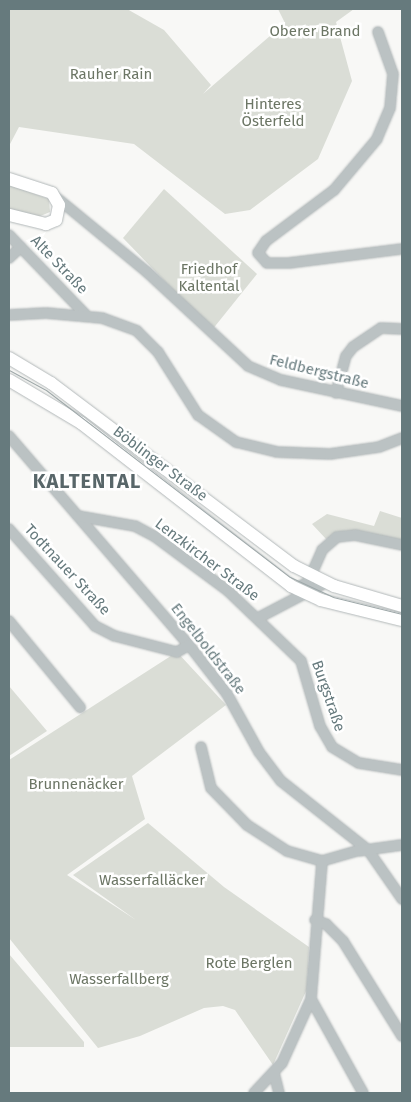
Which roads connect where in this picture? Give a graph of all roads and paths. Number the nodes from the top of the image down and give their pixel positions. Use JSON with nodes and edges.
{"nodes":[{"id":1,"x":378,"y":32,"type":"dead end"},
{"id":2,"x":9,"y":180,"type":"edge"},
{"id":3,"x":57,"y":198,"type":"junction"},
{"id":4,"x":9,"y":215,"type":"edge"},
{"id":5,"x":77,"y":216,"type":"junction"},
{"id":6,"x":56,"y":220,"type":"junction"},
{"id":7,"x":9,"y":235,"type":"edge"},
{"id":8,"x":21,"y":247,"type":"junction"},
{"id":9,"x":402,"y":249,"type":"edge"},
{"id":10,"x":9,"y":258,"type":"edge"},
{"id":11,"x":9,"y":316,"type":"edge"},
{"id":12,"x":87,"y":316,"type":"junction"},
{"id":13,"x":402,"y":329,"type":"edge"},
{"id":14,"x":9,"y":358,"type":"edge"},
{"id":15,"x":9,"y":380,"type":"edge"},
{"id":16,"x":336,"y":393,"type":"junction"},
{"id":17,"x":402,"y":406,"type":"edge"},
{"id":18,"x":9,"y":436,"type":"edge"},
{"id":19,"x":402,"y":438,"type":"edge"},
{"id":20,"x":78,"y":516,"type":"junction"},
{"id":21,"x":9,"y":529,"type":"edge"},
{"id":22,"x":402,"y":545,"type":"edge"},
{"id":23,"x":308,"y":574,"type":"junction"},
{"id":24,"x":323,"y":583,"type":"junction"},
{"id":25,"x":300,"y":591,"type":"junction"},
{"id":26,"x":321,"y":600,"type":"junction"},
{"id":27,"x":402,"y":606,"type":"edge"},
{"id":28,"x":258,"y":618,"type":"junction"},
{"id":29,"x":402,"y":620,"type":"edge"},
{"id":30,"x":9,"y":621,"type":"edge"},
{"id":31,"x":189,"y":645,"type":"junction"},
{"id":32,"x":80,"y":708,"type":"dead end"},
{"id":33,"x":201,"y":747,"type":"dead end"},
{"id":34,"x":402,"y":770,"type":"edge"},
{"id":35,"x":402,"y":845,"type":"edge"},
{"id":36,"x":368,"y":850,"type":"junction"},
{"id":37,"x":322,"y":861,"type":"junction"},
{"id":38,"x":402,"y":899,"type":"edge"},
{"id":39,"x":315,"y":920,"type":"junction"},
{"id":40,"x":311,"y":999,"type":"junction"},
{"id":41,"x":402,"y":1036,"type":"edge"},
{"id":42,"x":274,"y":1073,"type":"junction"},
{"id":43,"x":254,"y":1093,"type":"edge"},
{"id":44,"x":278,"y":1093,"type":"edge"},
{"id":45,"x":363,"y":1093,"type":"edge"}],
"edges":[{"from":1,"to":9,"type":"street"},
{"from":2,"to":3,"type":"main road"},
{"from":3,"to":5,"type":"street","name":"Feldbergstraße"},
{"from":3,"to":6,"type":"main road"},
{"from":4,"to":6,"type":"main road"},
{"from":5,"to":6,"type":"street"},
{"from":5,"to":16,"type":"street","name":"Feldbergstraße"},
{"from":7,"to":8,"type":"street","name":"Alte Straße"},
{"from":8,"to":10,"type":"street"},
{"from":8,"to":12,"type":"street","name":"Alte Straße"},
{"from":11,"to":12,"type":"street"},
{"from":12,"to":19,"type":"street"},
{"from":13,"to":16,"type":"street"},
{"from":14,"to":23,"type":"main road","name":"Böblinger Straße"},
{"from":15,"to":25,"type":"main road","name":"Böblinger Straße"},
{"from":16,"to":17,"type":"street","name":"Feldbergstraße"},
{"from":18,"to":20,"type":"street","name":"Engelboldstraße"},
{"from":20,"to":28,"type":"street","name":"Lenzkircher Straße"},
{"from":20,"to":31,"type":"street","name":"Engelboldstraße"},
{"from":21,"to":31,"type":"street","name":"Todtnauer Straße"},
{"from":22,"to":23,"type":"street"},
{"from":23,"to":24,"type":"main road","name":"Böblinger Straße"},
{"from":23,"to":25,"type":"street"},
{"from":24,"to":25,"type":"street"},
{"from":24,"to":26,"type":"street"},
{"from":24,"to":27,"type":"main road","name":"Böblinger Straße"},
{"from":25,"to":26,"type":"main road","name":"Böblinger Straße"},
{"from":25,"to":28,"type":"street"},
{"from":26,"to":29,"type":"main road","name":"Böblinger Straße"},
{"from":28,"to":34,"type":"street","name":"Burgstraße"},
{"from":30,"to":32,"type":"street"},
{"from":31,"to":36,"type":"street","name":"Engelboldstraße"},
{"from":33,"to":37,"type":"street"},
{"from":35,"to":36,"type":"street"},
{"from":36,"to":37,"type":"street"},
{"from":36,"to":38,"type":"street","name":"Engelboldstraße"},
{"from":37,"to":39,"type":"street"},
{"from":39,"to":40,"type":"street"},
{"from":39,"to":41,"type":"street"},
{"from":40,"to":42,"type":"street"},
{"from":40,"to":45,"type":"street"},
{"from":42,"to":43,"type":"street"},
{"from":42,"to":44,"type":"street"}]}
